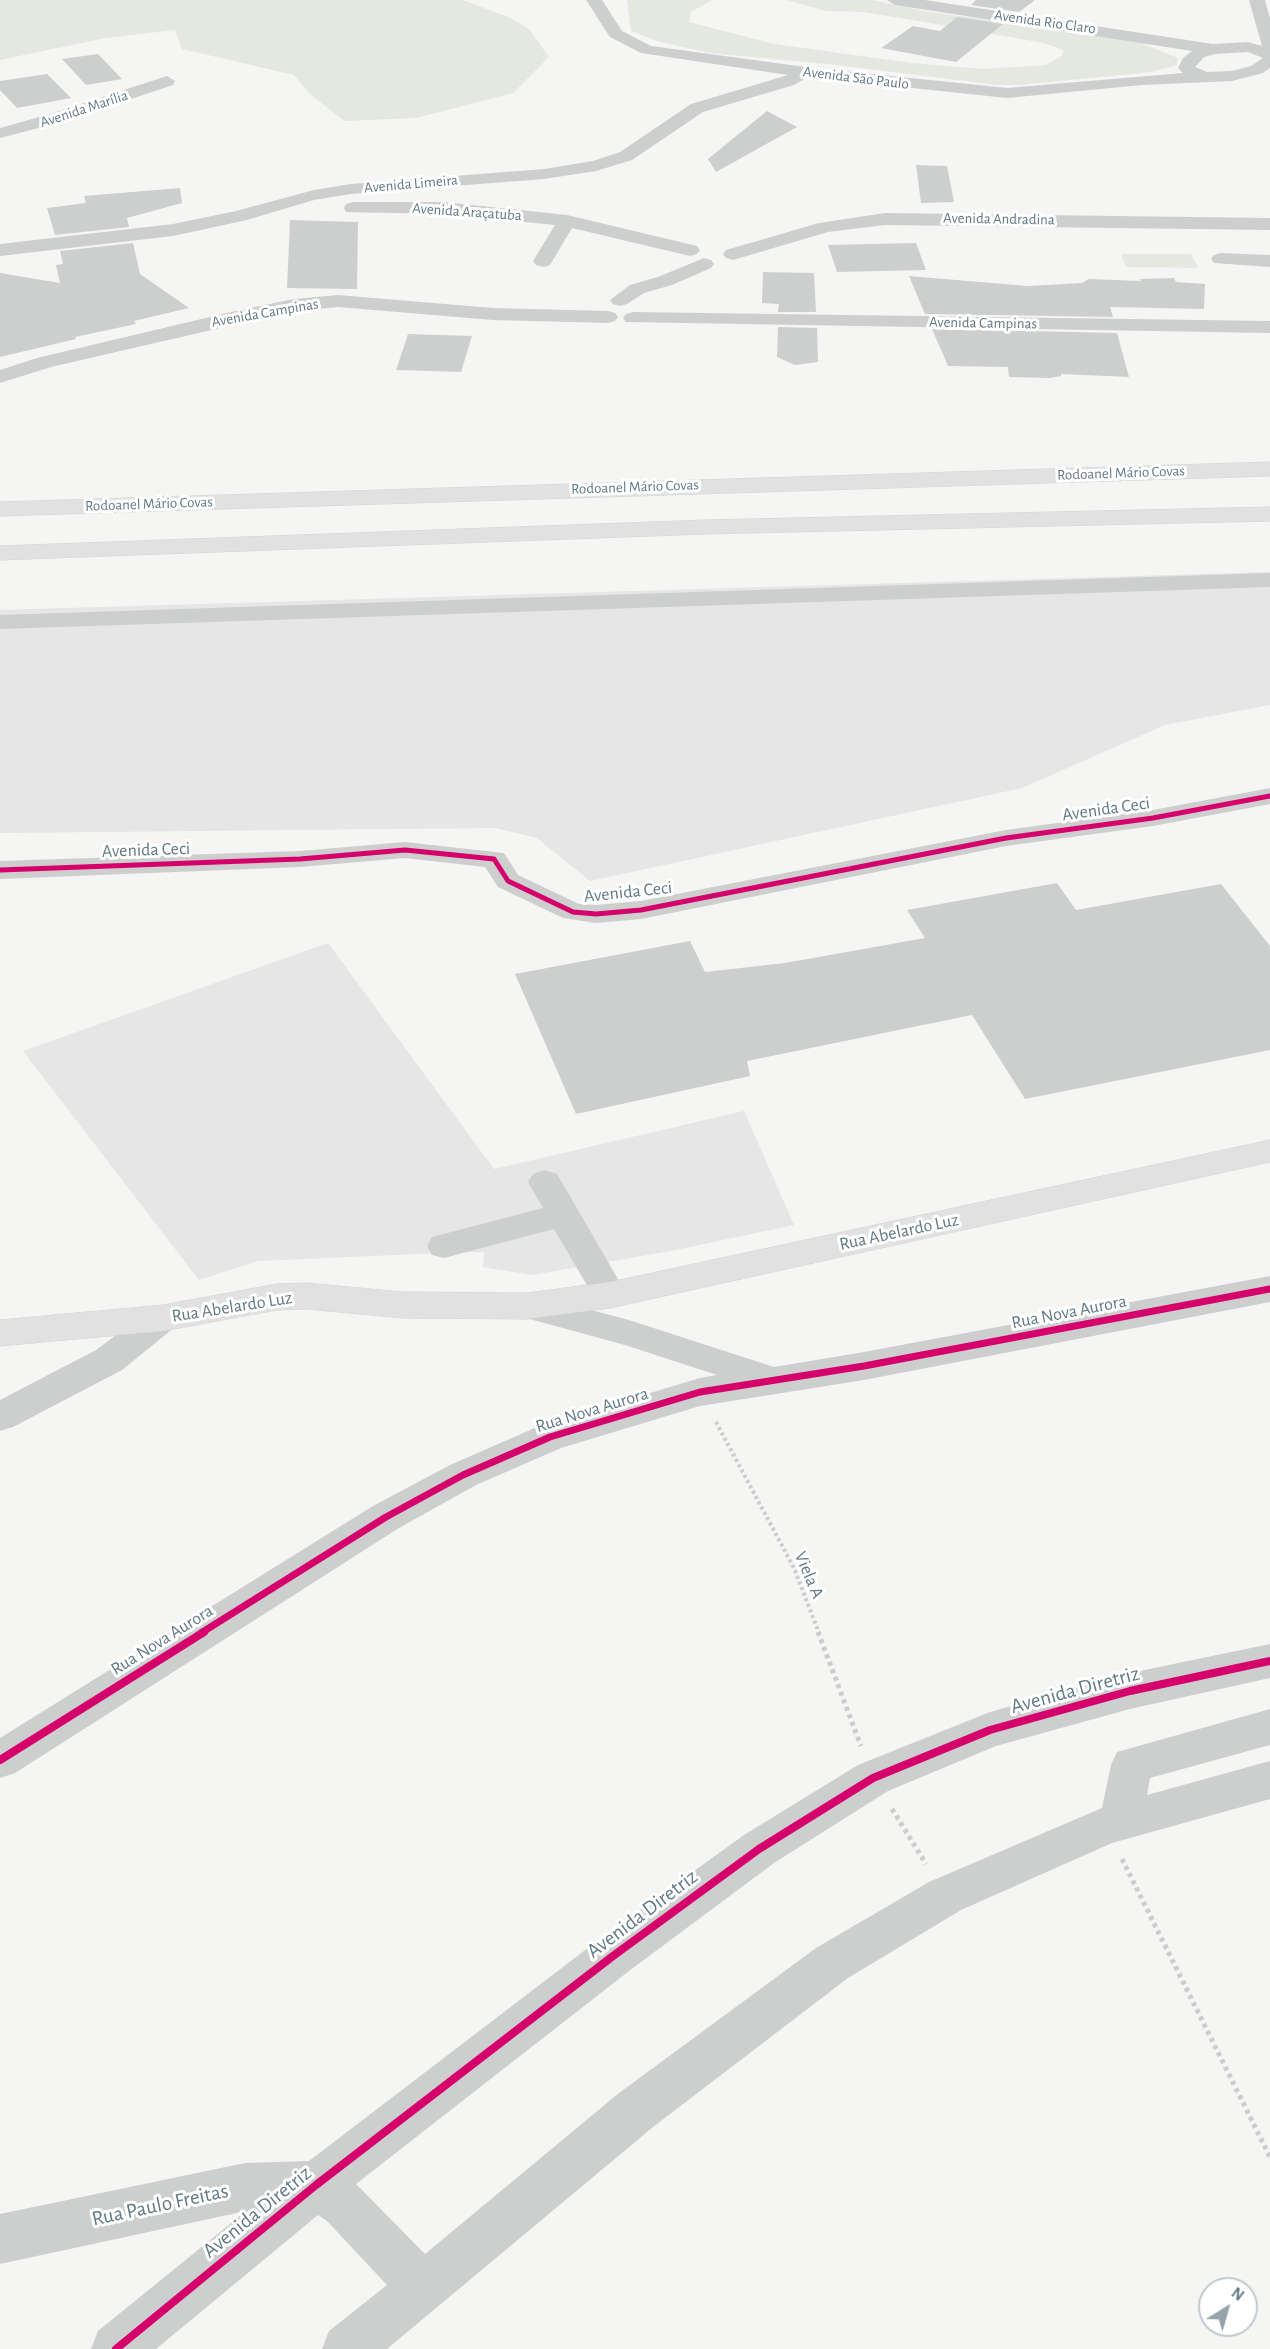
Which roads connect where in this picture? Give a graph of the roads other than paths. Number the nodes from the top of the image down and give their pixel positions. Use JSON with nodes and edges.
{"nodes":[{"id":1,"x":595,"y":0,"type":"edge"},
{"id":2,"x":895,"y":0,"type":"edge"},
{"id":3,"x":1257,"y":0,"type":"edge"},
{"id":4,"x":1266,"y":26,"type":"junction"},
{"id":5,"x":1124,"y":33,"type":"junction"},
{"id":6,"x":1239,"y":47,"type":"junction"},
{"id":7,"x":1270,"y":47,"type":"edge"},
{"id":8,"x":1213,"y":49,"type":"junction"},
{"id":9,"x":1270,"y":56,"type":"edge"},
{"id":10,"x":1270,"y":62,"type":"edge"},
{"id":11,"x":1187,"y":65,"type":"junction"},
{"id":12,"x":805,"y":72,"type":"junction"},
{"id":13,"x":1225,"y":77,"type":"junction"},
{"id":14,"x":1142,"y":80,"type":"junction"},
{"id":15,"x":167,"y":81,"type":"dead end"},
{"id":16,"x":1270,"y":82,"type":"edge"},
{"id":17,"x":0,"y":133,"type":"edge"},
{"id":18,"x":392,"y":185,"type":"junction"},
{"id":19,"x":400,"y":208,"type":"junction"},
{"id":20,"x":240,"y":216,"type":"junction"},
{"id":21,"x":567,"y":221,"type":"junction"},
{"id":22,"x":1270,"y":224,"type":"edge"},
{"id":23,"x":50,"y":245,"type":"junction"},
{"id":24,"x":0,"y":250,"type":"edge"},
{"id":25,"x":711,"y":252,"type":"junction"},
{"id":26,"x":1268,"y":253,"type":"edge"},
{"id":27,"x":1221,"y":259,"type":"dead end"},
{"id":28,"x":543,"y":261,"type":"dead end"},
{"id":29,"x":60,"y":263,"type":"dead end"},
{"id":30,"x":625,"y":308,"type":"junction"},
{"id":31,"x":1270,"y":327,"type":"edge"},
{"id":32,"x":0,"y":377,"type":"edge"},
{"id":33,"x":1270,"y":469,"type":"edge"},
{"id":34,"x":0,"y":509,"type":"edge"},
{"id":35,"x":1270,"y":514,"type":"edge"},
{"id":36,"x":0,"y":553,"type":"edge"},
{"id":37,"x":1270,"y":580,"type":"edge"},
{"id":38,"x":0,"y":622,"type":"edge"},
{"id":39,"x":1268,"y":798,"type":"edge"},
{"id":40,"x":0,"y":870,"type":"edge"},
{"id":41,"x":1270,"y":1151,"type":"edge"},
{"id":42,"x":544,"y":1182,"type":"dead end"},
{"id":43,"x":562,"y":1215,"type":"junction"},
{"id":44,"x":444,"y":1246,"type":"dead end"},
{"id":45,"x":1270,"y":1289,"type":"edge"},
{"id":46,"x":609,"y":1295,"type":"junction"},
{"id":47,"x":527,"y":1306,"type":"junction"},
{"id":48,"x":163,"y":1318,"type":"junction"},
{"id":49,"x":0,"y":1333,"type":"edge"},
{"id":50,"x":683,"y":1351,"type":"junction"},
{"id":51,"x":771,"y":1380,"type":"junction"},
{"id":52,"x":650,"y":1407,"type":"junction"},
{"id":53,"x":0,"y":1417,"type":"edge"},
{"id":54,"x":1270,"y":1661,"type":"edge"},
{"id":55,"x":1270,"y":1727,"type":"edge"},
{"id":56,"x":0,"y":1760,"type":"edge"},
{"id":57,"x":1270,"y":1780,"type":"edge"},
{"id":58,"x":1113,"y":1823,"type":"junction"},
{"id":59,"x":316,"y":2185,"type":"junction"},
{"id":60,"x":0,"y":2240,"type":"edge"},
{"id":61,"x":423,"y":2288,"type":"junction"},
{"id":62,"x":116,"y":2349,"type":"edge"},
{"id":63,"x":346,"y":2349,"type":"edge"}],
"edges":[{"from":1,"to":12,"type":"street","name":"Avenida São Paulo"},
{"from":2,"to":5,"type":"street","name":"Avenida Rio Claro"},
{"from":3,"to":4,"type":"street"},
{"from":4,"to":6,"type":"street"},
{"from":4,"to":7,"type":"street"},
{"from":5,"to":8,"type":"street","name":"Avenida Rio Claro"},
{"from":5,"to":11,"type":"street","name":"Avenida Rio Claro"},
{"from":6,"to":8,"type":"street"},
{"from":6,"to":9,"type":"street"},
{"from":8,"to":11,"type":"street","name":"Avenida São Paulo"},
{"from":10,"to":13,"type":"street"},
{"from":11,"to":13,"type":"street","name":"Avenida Rio Claro"},
{"from":11,"to":14,"type":"street","name":"Avenida São Paulo"},
{"from":12,"to":14,"type":"street","name":"Avenida São Paulo"},
{"from":12,"to":18,"type":"street","name":"Avenida Limeira"},
{"from":13,"to":14,"type":"street","name":"Avenida São Paulo"},
{"from":13,"to":16,"type":"street"},
{"from":15,"to":17,"type":"street","name":"Avenida Marília"},
{"from":18,"to":19,"type":"street"},
{"from":18,"to":20,"type":"street","name":"Avenida Limeira"},
{"from":19,"to":20,"type":"street","name":"Avenida Araçatuba"},
{"from":19,"to":21,"type":"street","name":"Avenida Araçatuba"},
{"from":20,"to":23,"type":"street","name":"Avenida Limeira"},
{"from":21,"to":25,"type":"street","name":"Avenida Araçatuba"},
{"from":21,"to":28,"type":"street"},
{"from":22,"to":25,"type":"street","name":"Avenida Andradina"},
{"from":23,"to":24,"type":"street","name":"Avenida Limeira"},
{"from":23,"to":29,"type":"street"},
{"from":25,"to":30,"type":"street","name":"Avenida Andradina"},
{"from":26,"to":27,"type":"street"},
{"from":30,"to":31,"type":"street","name":"Avenida Campinas"},
{"from":30,"to":32,"type":"street","name":"Avenida Campinas"},
{"from":33,"to":34,"type":"main road","name":"Rodoanel Mário Covas"},
{"from":35,"to":36,"type":"main road"},
{"from":37,"to":38,"type":"street"},
{"from":39,"to":40,"type":"street","name":"Avenida Ceci"},
{"from":41,"to":46,"type":"main road","name":"Rua Abelardo Luz"},
{"from":42,"to":43,"type":"street"},
{"from":43,"to":44,"type":"street"},
{"from":43,"to":46,"type":"street"},
{"from":45,"to":51,"type":"street","name":"Rua Nova Aurora"},
{"from":46,"to":47,"type":"main road","name":"Rua Abelardo Luz"},
{"from":47,"to":48,"type":"main road","name":"Rua Abelardo Luz"},
{"from":47,"to":50,"type":"street","name":"Rua Abelardo Luz"},
{"from":48,"to":49,"type":"main road"},
{"from":48,"to":53,"type":"street","name":"Rua Abelardo Luz"},
{"from":50,"to":51,"type":"street","name":"Rua Abelardo Luz"},
{"from":50,"to":52,"type":"street"},
{"from":51,"to":52,"type":"street","name":"Rua Nova Aurora"},
{"from":52,"to":56,"type":"street","name":"Rua Nova Aurora"},
{"from":54,"to":59,"type":"street","name":"Avenida Diretriz"},
{"from":55,"to":58,"type":"street"},
{"from":57,"to":58,"type":"street"},
{"from":58,"to":61,"type":"street"},
{"from":59,"to":60,"type":"street","name":"Rua Paulo Freitas"},
{"from":59,"to":61,"type":"street"},
{"from":59,"to":62,"type":"street","name":"Avenida Diretriz"},
{"from":61,"to":63,"type":"street"}]}
